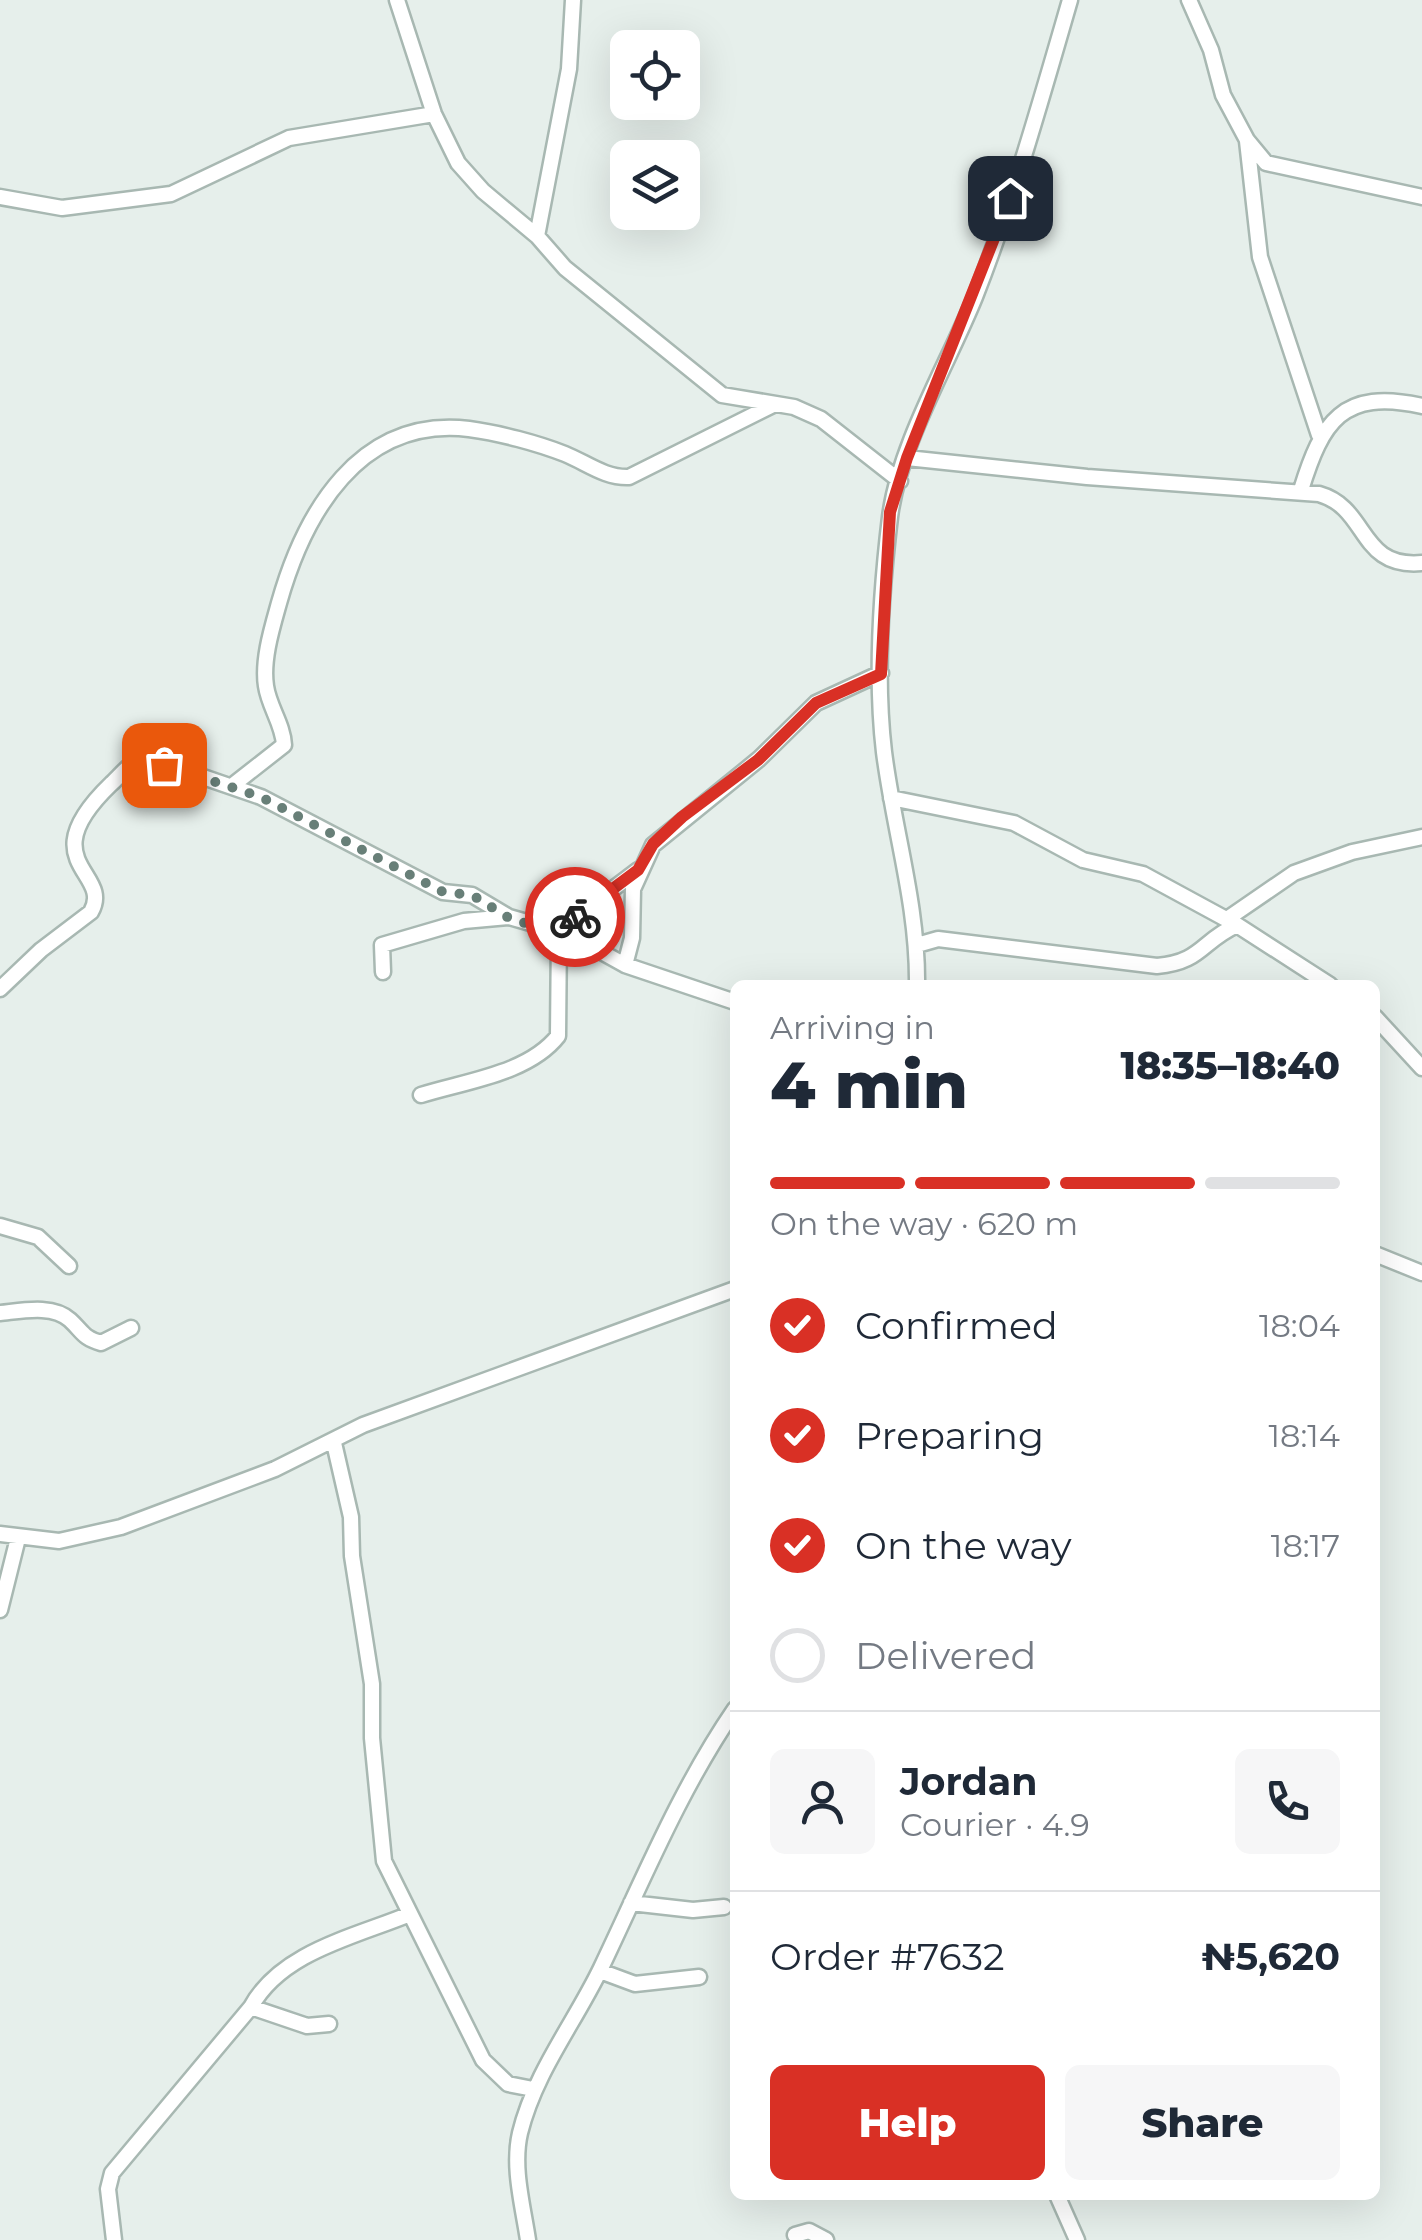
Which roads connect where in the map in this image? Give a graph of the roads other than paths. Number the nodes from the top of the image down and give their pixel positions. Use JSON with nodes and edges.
{"nodes":[{"id":1,"x":397,"y":0,"type":"edge"},
{"id":2,"x":574,"y":0,"type":"edge"},
{"id":3,"x":1070,"y":0,"type":"edge"},
{"id":4,"x":1190,"y":0,"type":"edge"},
{"id":5,"x":434,"y":114,"type":"junction"},
{"id":6,"x":1259,"y":165,"type":"junction"},
{"id":7,"x":0,"y":196,"type":"edge"},
{"id":8,"x":1422,"y":198,"type":"edge"},
{"id":9,"x":537,"y":236,"type":"junction"},
{"id":10,"x":775,"y":404,"type":"junction"},
{"id":11,"x":1422,"y":406,"type":"edge"},
{"id":12,"x":1318,"y":435,"type":"junction"},
{"id":13,"x":907,"y":458,"type":"junction"},
{"id":14,"x":900,"y":481,"type":"junction"},
{"id":15,"x":1301,"y":490,"type":"junction"},
{"id":16,"x":1422,"y":563,"type":"edge"},
{"id":17,"x":881,"y":674,"type":"junction"},
{"id":18,"x":233,"y":785,"type":"junction"},
{"id":19,"x":891,"y":798,"type":"junction"},
{"id":20,"x":1422,"y":837,"type":"edge"},
{"id":21,"x":638,"y":870,"type":"junction"},
{"id":22,"x":579,"y":916,"type":"junction"},
{"id":23,"x":509,"y":918,"type":"junction"},
{"id":24,"x":1232,"y":922,"type":"junction"},
{"id":25,"x":543,"y":929,"type":"junction"},
{"id":26,"x":564,"y":933,"type":"junction"},
{"id":27,"x":918,"y":945,"type":"junction"},
{"id":28,"x":625,"y":966,"type":"junction"},
{"id":29,"x":383,"y":972,"type":"dead end"},
{"id":30,"x":917,"y":980,"type":"edge"},
{"id":31,"x":1322,"y":980,"type":"edge"},
{"id":32,"x":0,"y":989,"type":"edge"},
{"id":33,"x":730,"y":1000,"type":"edge"},
{"id":34,"x":1380,"y":1022,"type":"edge"},
{"id":35,"x":1422,"y":1068,"type":"edge"},
{"id":36,"x":421,"y":1096,"type":"dead end"},
{"id":37,"x":0,"y":1226,"type":"edge"},
{"id":38,"x":1380,"y":1256,"type":"edge"},
{"id":39,"x":68,"y":1266,"type":"dead end"},
{"id":40,"x":1422,"y":1273,"type":"edge"},
{"id":41,"x":730,"y":1291,"type":"edge"},
{"id":42,"x":0,"y":1313,"type":"edge"},
{"id":43,"x":131,"y":1328,"type":"dead end"},
{"id":44,"x":334,"y":1444,"type":"junction"},
{"id":45,"x":0,"y":1534,"type":"edge"},
{"id":46,"x":18,"y":1538,"type":"junction"},
{"id":47,"x":0,"y":1610,"type":"edge"},
{"id":48,"x":730,"y":1717,"type":"edge"},
{"id":49,"x":631,"y":1903,"type":"junction"},
{"id":50,"x":724,"y":1907,"type":"dead end"},
{"id":51,"x":410,"y":1914,"type":"junction"},
{"id":52,"x":600,"y":1971,"type":"junction"},
{"id":53,"x":699,"y":1977,"type":"dead end"},
{"id":54,"x":250,"y":2007,"type":"junction"},
{"id":55,"x":329,"y":2024,"type":"dead end"},
{"id":56,"x":533,"y":2089,"type":"junction"},
{"id":57,"x":1059,"y":2200,"type":"edge"},
{"id":58,"x":795,"y":2235,"type":"dead end"},
{"id":59,"x":114,"y":2240,"type":"edge"},
{"id":60,"x":528,"y":2240,"type":"edge"},
{"id":61,"x":826,"y":2240,"type":"edge"},
{"id":62,"x":1077,"y":2240,"type":"edge"}],
"edges":[{"from":1,"to":5,"type":"street"},
{"from":2,"to":9,"type":"street"},
{"from":3,"to":13,"type":"street"},
{"from":4,"to":6,"type":"street"},
{"from":5,"to":7,"type":"street"},
{"from":5,"to":9,"type":"street"},
{"from":6,"to":8,"type":"street"},
{"from":6,"to":12,"type":"street"},
{"from":9,"to":10,"type":"street"},
{"from":10,"to":14,"type":"street"},
{"from":10,"to":18,"type":"street"},
{"from":11,"to":12,"type":"street"},
{"from":12,"to":15,"type":"street"},
{"from":13,"to":14,"type":"street"},
{"from":13,"to":15,"type":"street"},
{"from":14,"to":17,"type":"street"},
{"from":15,"to":16,"type":"street"},
{"from":17,"to":19,"type":"street"},
{"from":17,"to":21,"type":"street"},
{"from":18,"to":23,"type":"street"},
{"from":18,"to":32,"type":"street"},
{"from":19,"to":24,"type":"street"},
{"from":19,"to":27,"type":"street"},
{"from":20,"to":24,"type":"street"},
{"from":21,"to":22,"type":"street"},
{"from":21,"to":28,"type":"street"},
{"from":22,"to":25,"type":"street"},
{"from":22,"to":26,"type":"street"},
{"from":23,"to":25,"type":"street"},
{"from":23,"to":29,"type":"street"},
{"from":24,"to":27,"type":"street"},
{"from":24,"to":31,"type":"street"},
{"from":25,"to":26,"type":"street"},
{"from":26,"to":28,"type":"street"},
{"from":26,"to":36,"type":"street"},
{"from":27,"to":30,"type":"street"},
{"from":28,"to":33,"type":"street"},
{"from":34,"to":35,"type":"street"},
{"from":37,"to":39,"type":"street"},
{"from":38,"to":40,"type":"street"},
{"from":41,"to":44,"type":"street"},
{"from":42,"to":43,"type":"street"},
{"from":44,"to":46,"type":"street"},
{"from":44,"to":51,"type":"street"},
{"from":45,"to":46,"type":"street"},
{"from":46,"to":47,"type":"street"},
{"from":48,"to":49,"type":"street"},
{"from":49,"to":50,"type":"street"},
{"from":49,"to":52,"type":"street"},
{"from":51,"to":54,"type":"street"},
{"from":51,"to":56,"type":"street"},
{"from":52,"to":53,"type":"street"},
{"from":52,"to":56,"type":"street"},
{"from":54,"to":55,"type":"street"},
{"from":54,"to":59,"type":"street"},
{"from":56,"to":60,"type":"street"},
{"from":57,"to":62,"type":"street"},
{"from":58,"to":61,"type":"street"}]}
